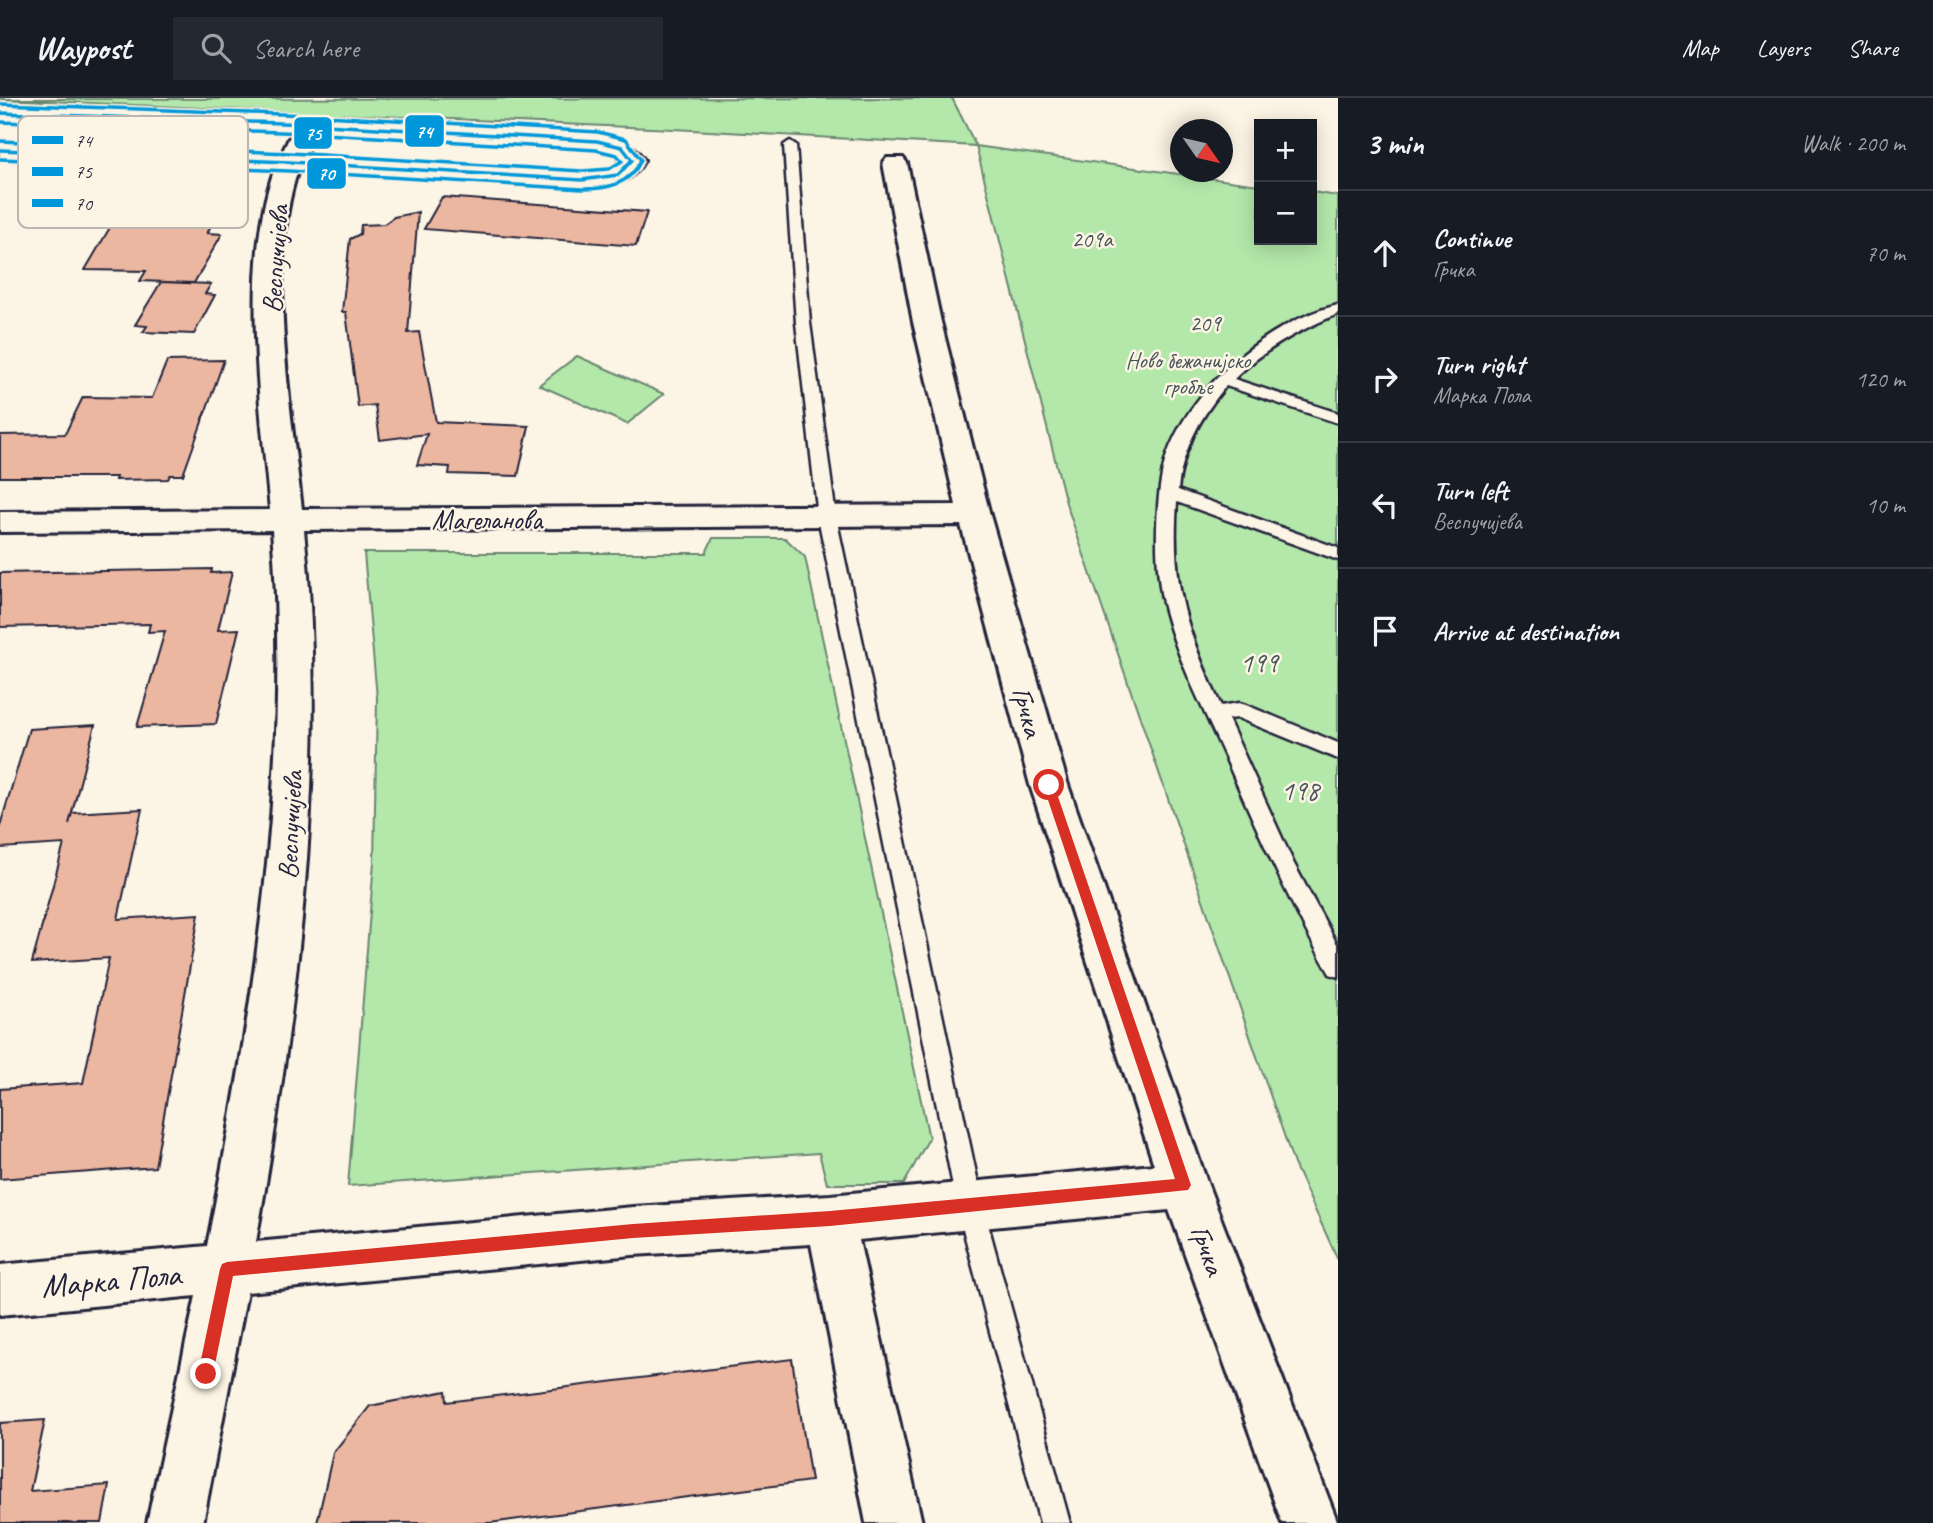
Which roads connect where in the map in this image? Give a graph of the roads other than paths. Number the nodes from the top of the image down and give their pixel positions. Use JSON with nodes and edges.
{"nodes":[{"id":1,"x":1,"y":114,"type":"edge"},
{"id":2,"x":62,"y":116,"type":"edge"},
{"id":3,"x":248,"y":122,"type":"edge"},
{"id":4,"x":308,"y":124,"type":"junction"},
{"id":5,"x":790,"y":145,"type":"dead end"},
{"id":6,"x":0,"y":150,"type":"edge"},
{"id":7,"x":18,"y":151,"type":"edge"},
{"id":8,"x":248,"y":160,"type":"edge"},
{"id":9,"x":289,"y":162,"type":"junction"},
{"id":10,"x":895,"y":163,"type":"dead end"},
{"id":11,"x":1338,"y":309,"type":"edge"},
{"id":12,"x":1222,"y":380,"type":"junction"},
{"id":13,"x":1338,"y":418,"type":"edge"},
{"id":14,"x":1169,"y":493,"type":"junction"},
{"id":15,"x":974,"y":515,"type":"junction"},
{"id":16,"x":827,"y":517,"type":"junction"},
{"id":17,"x":287,"y":520,"type":"junction"},
{"id":18,"x":0,"y":522,"type":"edge"},
{"id":19,"x":1338,"y":554,"type":"edge"},
{"id":20,"x":1216,"y":714,"type":"junction"},
{"id":21,"x":1338,"y":751,"type":"edge"},
{"id":22,"x":1338,"y":967,"type":"edge"},
{"id":23,"x":1184,"y":1185,"type":"junction"},
{"id":24,"x":970,"y":1206,"type":"junction"},
{"id":25,"x":830,"y":1219,"type":"junction"},
{"id":26,"x":227,"y":1269,"type":"junction"},
{"id":27,"x":0,"y":1290,"type":"edge"},
{"id":28,"x":175,"y":1523,"type":"edge"},
{"id":29,"x":894,"y":1523,"type":"edge"},
{"id":30,"x":1055,"y":1523,"type":"edge"},
{"id":31,"x":1310,"y":1523,"type":"edge"}],
"edges":[{"from":1,"to":2,"type":"street"},
{"from":3,"to":4,"type":"street"},
{"from":4,"to":9,"type":"street","name":"Веспучијева"},
{"from":4,"to":9,"type":"street"},
{"from":5,"to":16,"type":"lane"},
{"from":6,"to":7,"type":"street"},
{"from":8,"to":9,"type":"street"},
{"from":9,"to":17,"type":"street","name":"Веспучијева"},
{"from":10,"to":15,"type":"street","name":"Грчка"},
{"from":11,"to":12,"type":"lane"},
{"from":12,"to":13,"type":"lane"},
{"from":12,"to":14,"type":"lane"},
{"from":14,"to":19,"type":"lane"},
{"from":14,"to":20,"type":"lane"},
{"from":15,"to":16,"type":"street","name":"Магеланова"},
{"from":15,"to":23,"type":"street","name":"Грчка"},
{"from":16,"to":17,"type":"street","name":"Магеланова"},
{"from":16,"to":24,"type":"lane"},
{"from":17,"to":18,"type":"street","name":"Магеланова"},
{"from":17,"to":26,"type":"street","name":"Веспучијева"},
{"from":20,"to":21,"type":"lane"},
{"from":20,"to":22,"type":"lane"},
{"from":23,"to":24,"type":"street","name":"Марка Пола"},
{"from":23,"to":31,"type":"street","name":"Грчка"},
{"from":24,"to":25,"type":"street","name":"Марка Пола"},
{"from":24,"to":30,"type":"lane"},
{"from":25,"to":26,"type":"street","name":"Марка Пола"},
{"from":25,"to":29,"type":"street"},
{"from":26,"to":27,"type":"street","name":"Марка Пола"},
{"from":26,"to":28,"type":"street","name":"Веспучијева"}]}
